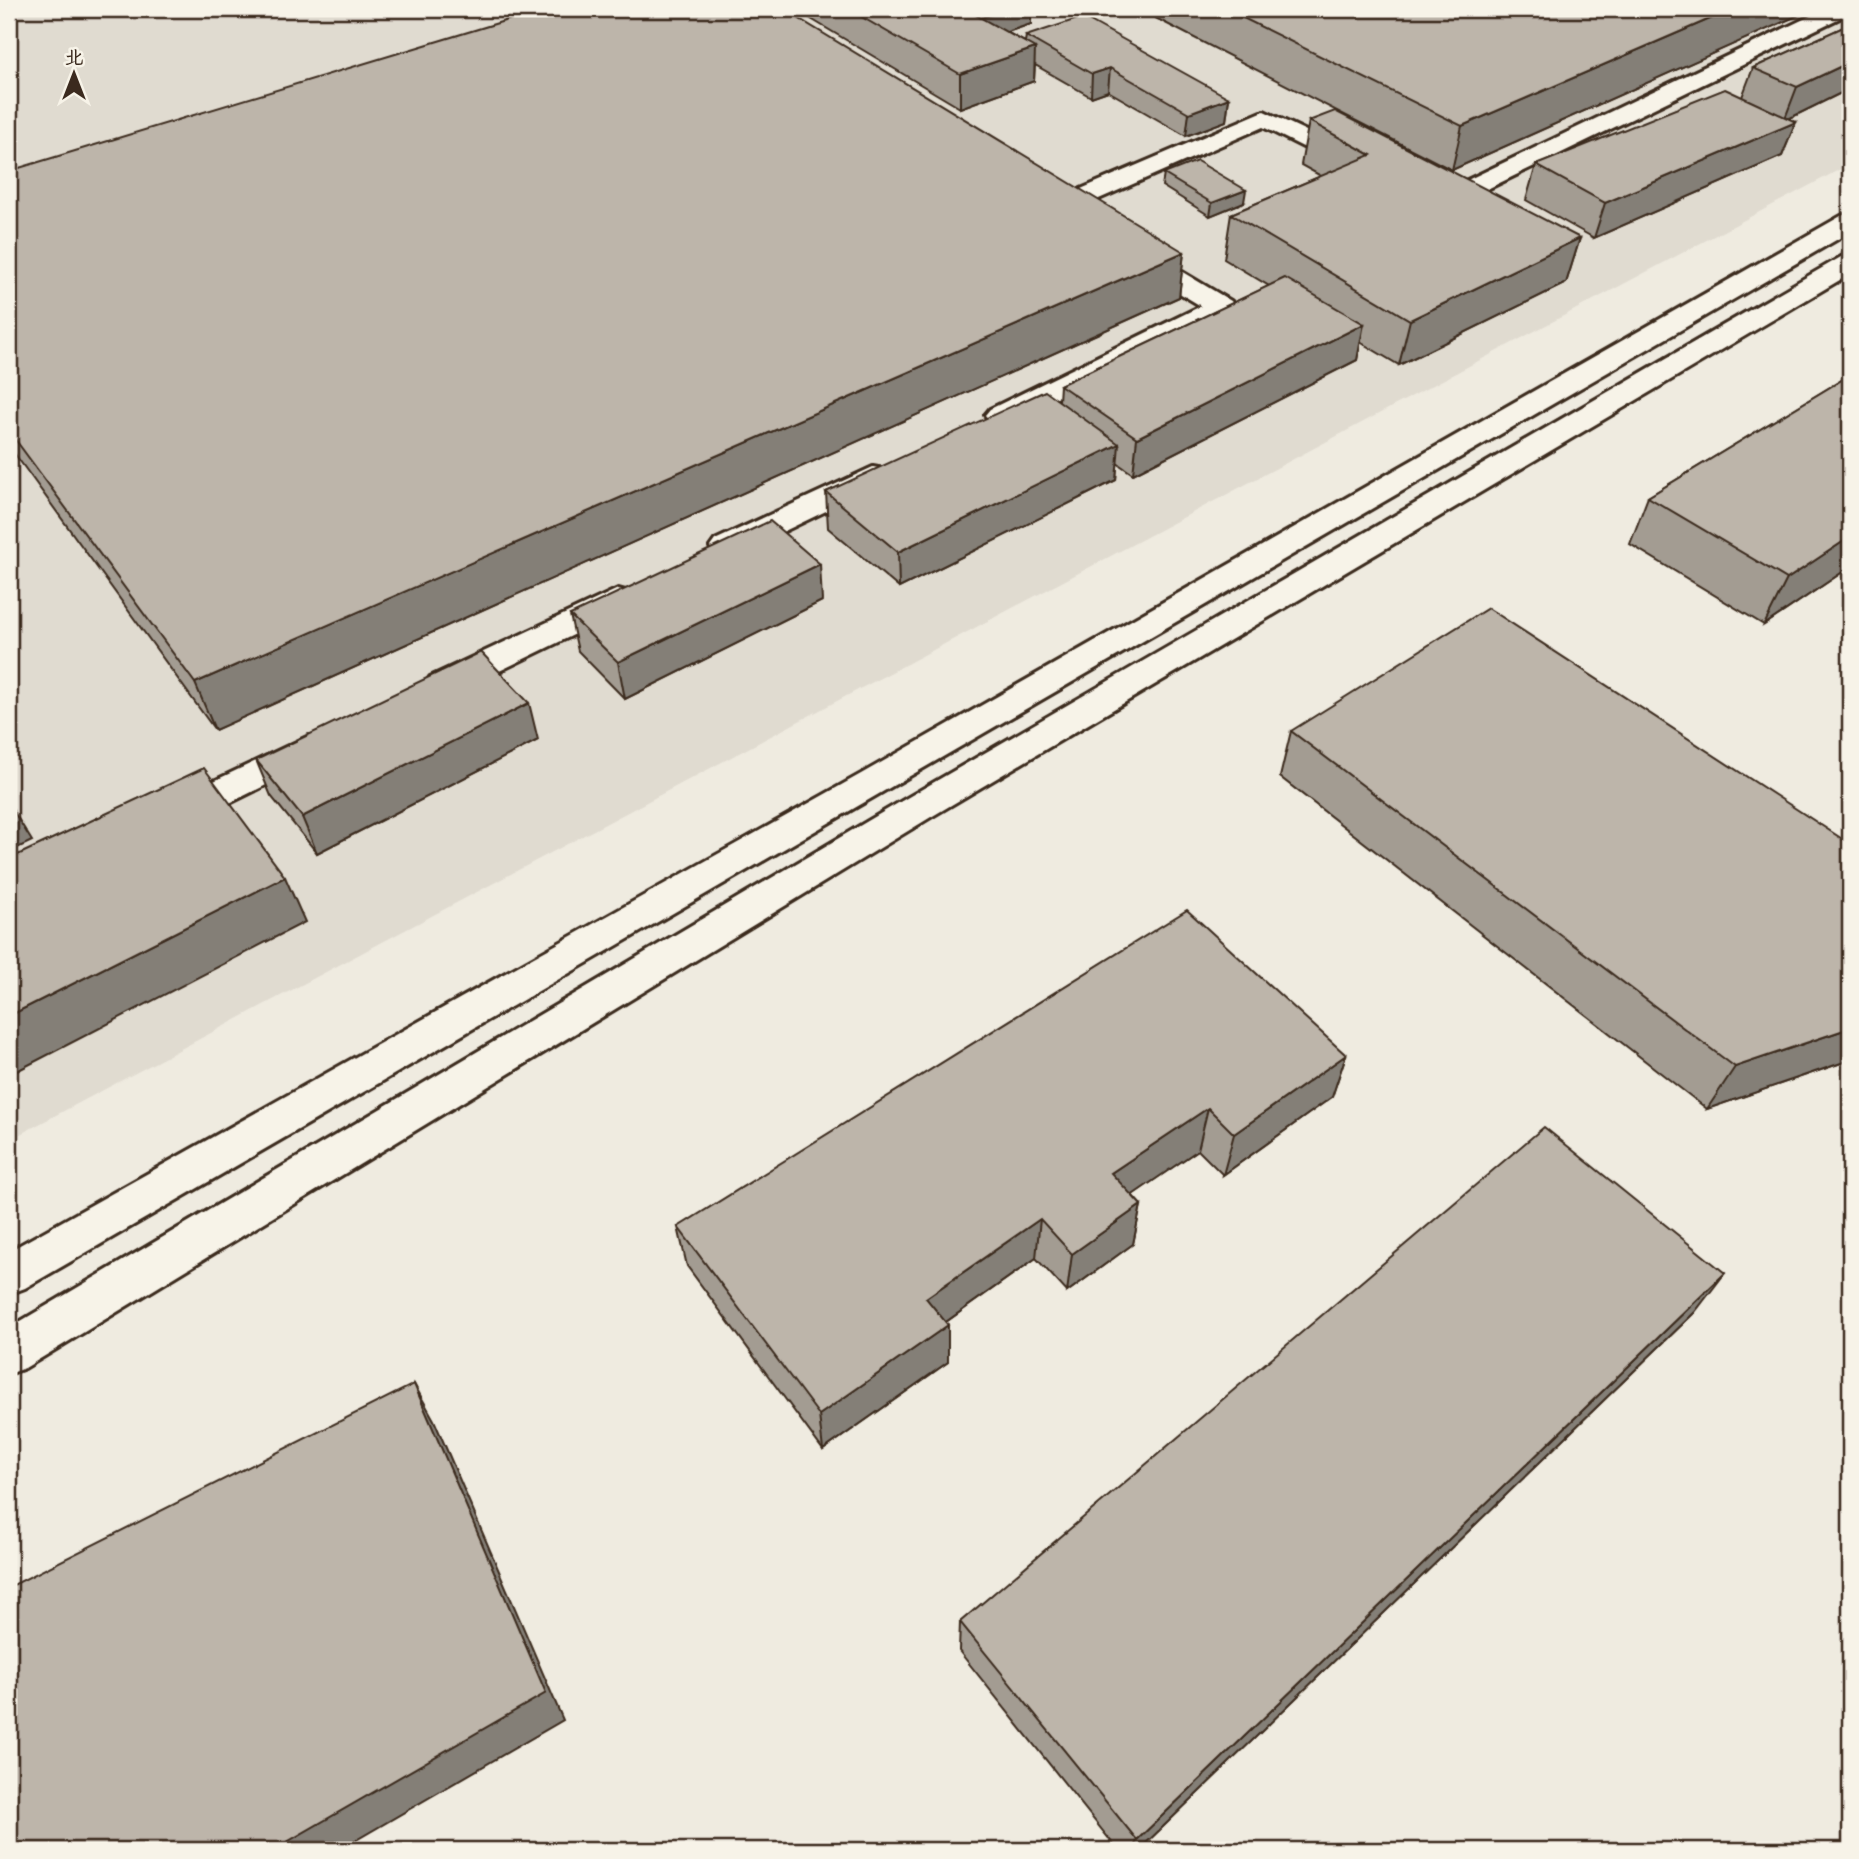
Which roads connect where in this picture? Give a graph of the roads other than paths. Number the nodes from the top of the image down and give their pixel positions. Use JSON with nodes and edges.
{"nodes":[{"id":1,"x":1842,"y":9,"type":"edge"},
{"id":2,"x":1375,"y":173,"type":"edge"},
{"id":3,"x":1412,"y":192,"type":"edge"},
{"id":4,"x":1850,"y":221,"type":"edge"},
{"id":5,"x":1850,"y":263,"type":"edge"},
{"id":6,"x":974,"y":427,"type":"edge"},
{"id":7,"x":898,"y":464,"type":"edge"},
{"id":8,"x":698,"y":561,"type":"edge"},
{"id":9,"x":648,"y":585,"type":"edge"},
{"id":10,"x":422,"y":694,"type":"edge"},
{"id":11,"x":335,"y":737,"type":"edge"},
{"id":12,"x":147,"y":828,"type":"edge"},
{"id":13,"x":9,"y":1273,"type":"edge"},
{"id":14,"x":9,"y":1353,"type":"edge"}],
"edges":[{"from":1,"to":3,"type":"main road"},
{"from":2,"to":6,"type":"main road"},
{"from":4,"to":13,"type":"main road"},
{"from":5,"to":14,"type":"main road"},
{"from":7,"to":8,"type":"main road"},
{"from":9,"to":10,"type":"main road"},
{"from":11,"to":12,"type":"main road"}]}
